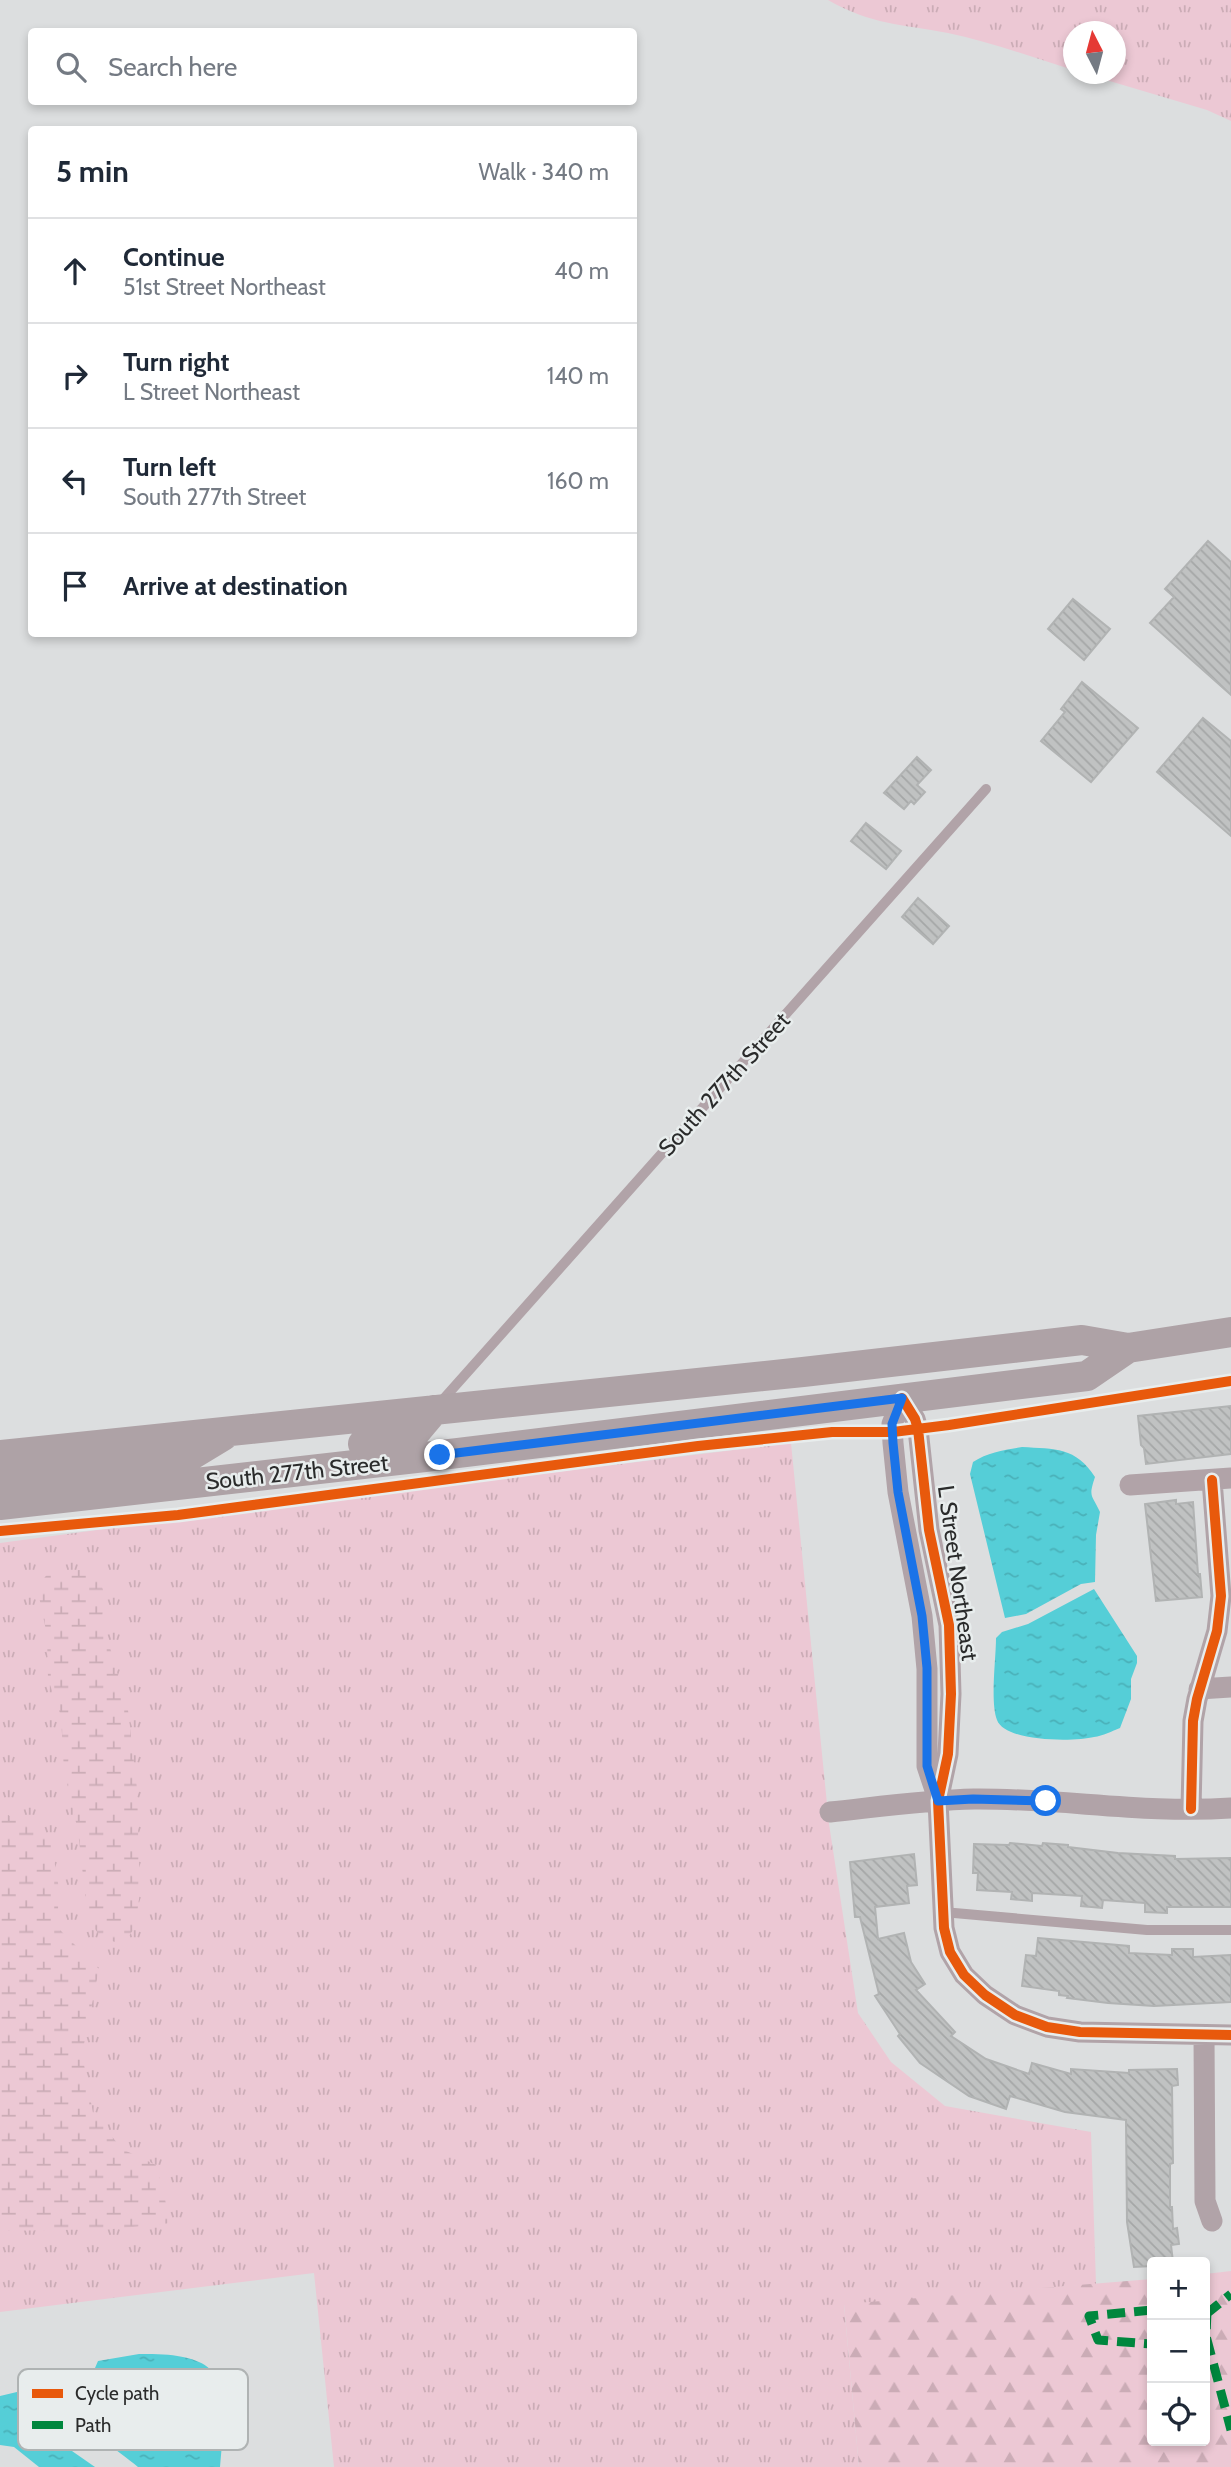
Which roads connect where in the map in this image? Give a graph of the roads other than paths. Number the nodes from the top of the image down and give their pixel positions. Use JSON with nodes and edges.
{"nodes":[{"id":1,"x":986,"y":789,"type":"dead end"},
{"id":2,"x":1231,"y":1332,"type":"edge"},
{"id":3,"x":1082,"y":1340,"type":"junction"},
{"id":4,"x":1128,"y":1348,"type":"junction"},
{"id":5,"x":610,"y":1392,"type":"junction"},
{"id":6,"x":902,"y":1398,"type":"junction"},
{"id":7,"x":434,"y":1410,"type":"junction"},
{"id":8,"x":233,"y":1431,"type":"junction"},
{"id":9,"x":0,"y":1455,"type":"edge"},
{"id":10,"x":299,"y":1471,"type":"junction"},
{"id":11,"x":1222,"y":1479,"type":"edge"},
{"id":12,"x":0,"y":1483,"type":"edge"},
{"id":13,"x":1130,"y":1485,"type":"dead end"},
{"id":14,"x":0,"y":1505,"type":"edge"},
{"id":15,"x":1231,"y":1687,"type":"edge"},
{"id":16,"x":1199,"y":1689,"type":"junction"},
{"id":17,"x":938,"y":1801,"type":"junction"},
{"id":18,"x":1231,"y":1808,"type":"edge"},
{"id":19,"x":1191,"y":1809,"type":"junction"},
{"id":20,"x":830,"y":1812,"type":"dead end"},
{"id":21,"x":943,"y":1912,"type":"junction"},
{"id":22,"x":1231,"y":1930,"type":"edge"},
{"id":23,"x":1231,"y":2035,"type":"edge"},
{"id":24,"x":1204,"y":2036,"type":"junction"},
{"id":25,"x":1212,"y":2221,"type":"dead end"}],
"edges":[{"from":1,"to":7,"type":"lane","name":"South 277th Street"},
{"from":2,"to":4,"type":"main road","name":"South 277th Street"},
{"from":3,"to":4,"type":"main road","name":"South 277th Street"},
{"from":3,"to":5,"type":"main road","name":"South 277th Street"},
{"from":3,"to":6,"type":"main road"},
{"from":4,"to":6,"type":"main road","name":"South 277th Street"},
{"from":5,"to":6,"type":"main road"},
{"from":5,"to":7,"type":"main road","name":"South 277th Street"},
{"from":6,"to":10,"type":"main road","name":"South 277th Street"},
{"from":6,"to":17,"type":"street","name":"L Street Northeast"},
{"from":7,"to":8,"type":"main road","name":"South 277th Street"},
{"from":7,"to":10,"type":"main road"},
{"from":8,"to":9,"type":"main road","name":"South 277th Street"},
{"from":8,"to":12,"type":"main road"},
{"from":10,"to":14,"type":"main road","name":"South 277th Street"},
{"from":11,"to":13,"type":"street"},
{"from":11,"to":16,"type":"street"},
{"from":15,"to":16,"type":"street"},
{"from":16,"to":19,"type":"street"},
{"from":17,"to":19,"type":"street"},
{"from":17,"to":20,"type":"street"},
{"from":17,"to":21,"type":"street","name":"L Street Northeast"},
{"from":18,"to":19,"type":"street"},
{"from":21,"to":22,"type":"lane"},
{"from":21,"to":24,"type":"street","name":"L Street Northeast"},
{"from":23,"to":24,"type":"street","name":"L Street Northeast"},
{"from":24,"to":25,"type":"street"}]}
